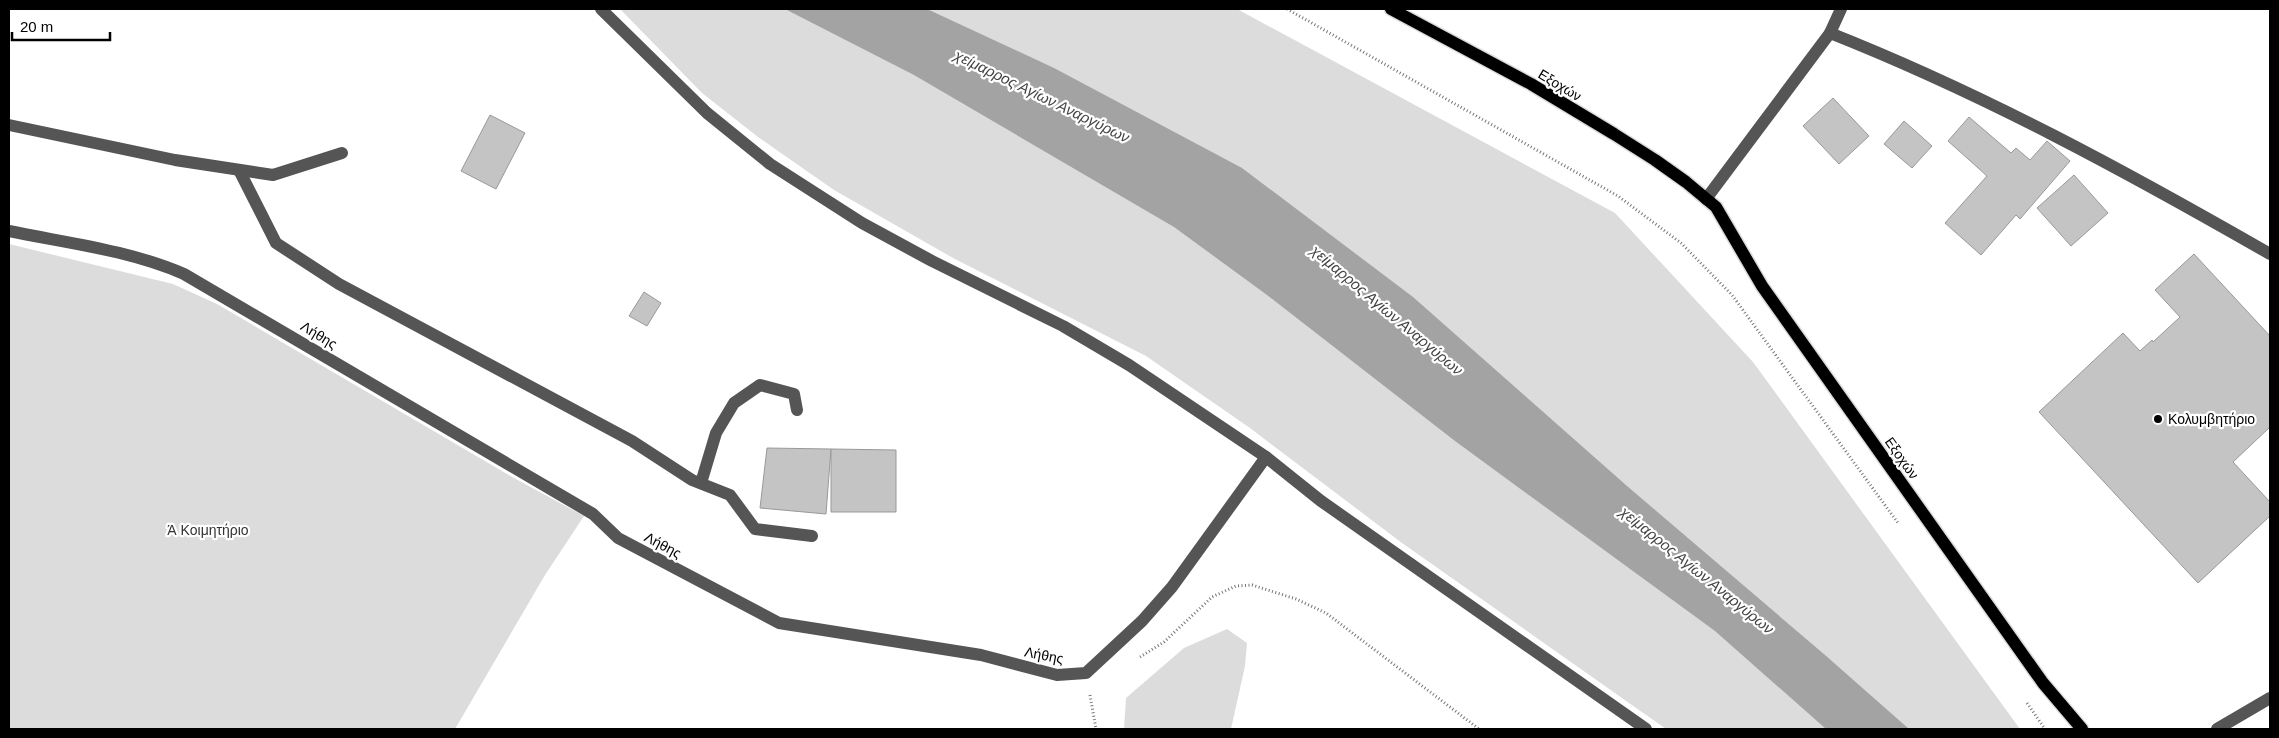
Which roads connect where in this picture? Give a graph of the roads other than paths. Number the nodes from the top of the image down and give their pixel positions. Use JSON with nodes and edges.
{"nodes":[{"id":1,"x":601,"y":9,"type":"edge"},
{"id":2,"x":1391,"y":9,"type":"edge"},
{"id":3,"x":1841,"y":9,"type":"edge"},
{"id":4,"x":1830,"y":33,"type":"junction"},
{"id":5,"x":9,"y":125,"type":"edge"},
{"id":6,"x":342,"y":153,"type":"dead end"},
{"id":7,"x":239,"y":170,"type":"junction"},
{"id":8,"x":1706,"y":199,"type":"junction"},
{"id":9,"x":9,"y":231,"type":"edge"},
{"id":10,"x":2270,"y":254,"type":"edge"},
{"id":11,"x":797,"y":410,"type":"dead end"},
{"id":12,"x":1266,"y":458,"type":"junction"},
{"id":13,"x":701,"y":483,"type":"junction"},
{"id":14,"x":812,"y":536,"type":"dead end"},
{"id":15,"x":2270,"y":698,"type":"edge"},
{"id":16,"x":1646,"y":729,"type":"edge"},
{"id":17,"x":2082,"y":729,"type":"edge"},
{"id":18,"x":2217,"y":729,"type":"edge"}],
"edges":[{"from":1,"to":12,"type":"street"},
{"from":2,"to":8,"type":"main road","name":"Εξοχών"},
{"from":3,"to":4,"type":"street"},
{"from":4,"to":8,"type":"street"},
{"from":4,"to":10,"type":"street"},
{"from":5,"to":7,"type":"street"},
{"from":6,"to":7,"type":"street"},
{"from":7,"to":13,"type":"street"},
{"from":8,"to":17,"type":"main road","name":"Εξοχών"},
{"from":9,"to":12,"type":"street","name":"Λήθης"},
{"from":11,"to":13,"type":"street"},
{"from":12,"to":16,"type":"street"},
{"from":13,"to":14,"type":"street"},
{"from":15,"to":18,"type":"street"}]}
